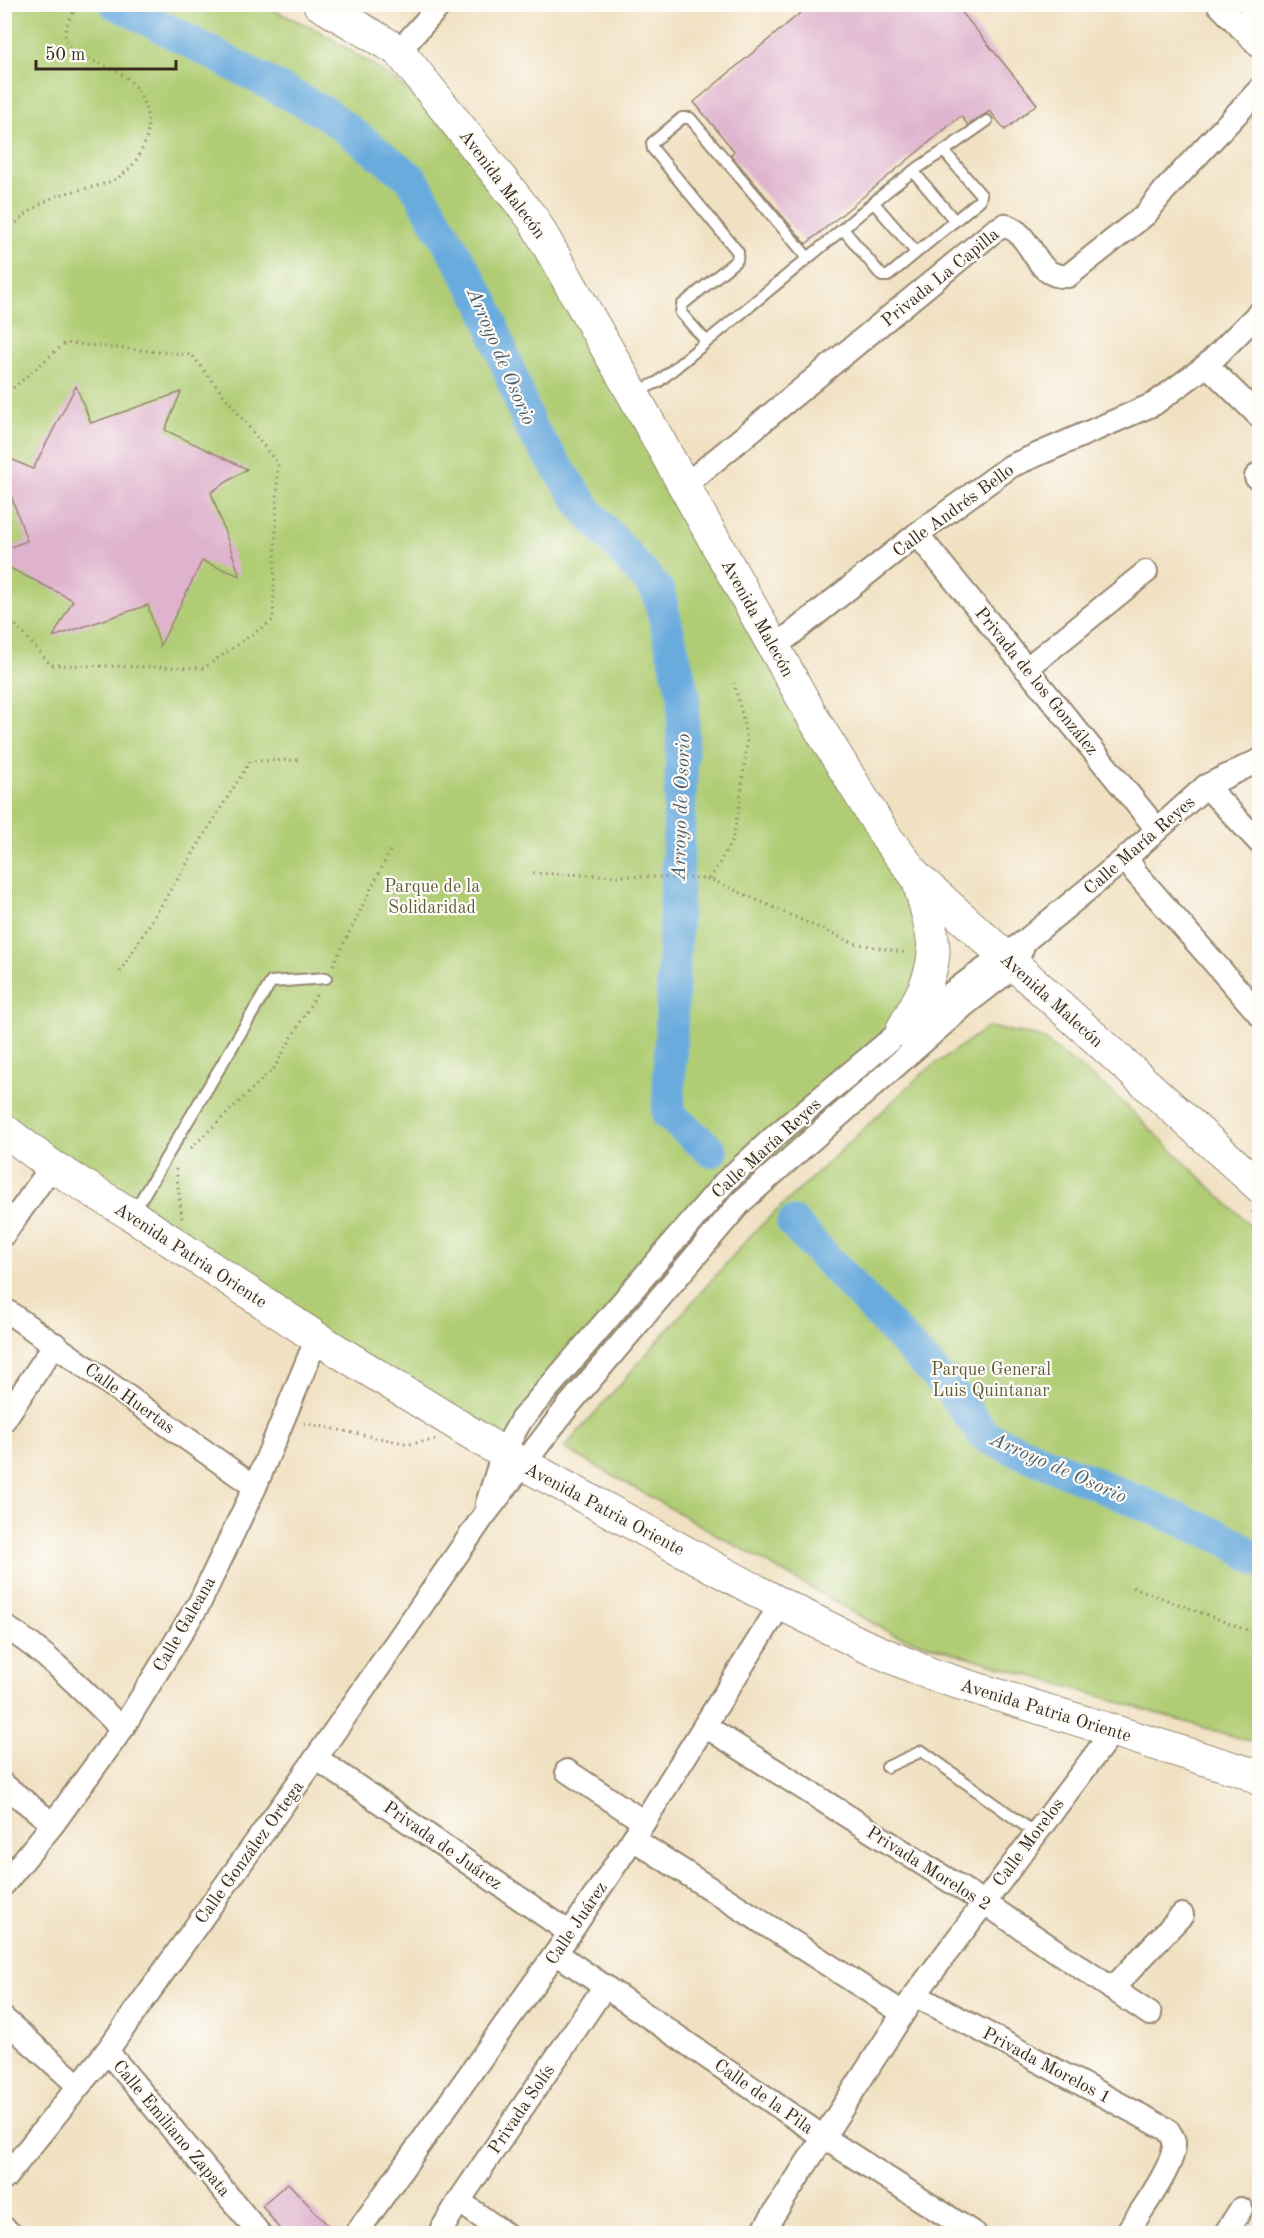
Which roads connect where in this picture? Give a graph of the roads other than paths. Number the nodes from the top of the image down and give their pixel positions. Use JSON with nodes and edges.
{"nodes":[{"id":1,"x":319,"y":4,"type":"edge"},
{"id":2,"x":441,"y":4,"type":"edge"},
{"id":3,"x":1218,"y":4,"type":"edge"},
{"id":4,"x":1259,"y":4,"type":"edge"},
{"id":5,"x":1241,"y":28,"type":"junction"},
{"id":6,"x":1260,"y":47,"type":"edge"},
{"id":7,"x":399,"y":51,"type":"junction"},
{"id":8,"x":1260,"y":89,"type":"edge"},
{"id":9,"x":987,"y":121,"type":"dead end"},
{"id":10,"x":944,"y":151,"type":"junction"},
{"id":11,"x":913,"y":171,"type":"junction"},
{"id":12,"x":874,"y":203,"type":"junction"},
{"id":13,"x":955,"y":221,"type":"junction"},
{"id":14,"x":843,"y":229,"type":"junction"},
{"id":15,"x":916,"y":252,"type":"junction"},
{"id":16,"x":808,"y":258,"type":"junction"},
{"id":17,"x":1260,"y":312,"type":"edge"},
{"id":18,"x":706,"y":342,"type":"junction"},
{"id":19,"x":1206,"y":364,"type":"junction"},
{"id":20,"x":633,"y":394,"type":"junction"},
{"id":21,"x":1260,"y":417,"type":"edge"},
{"id":22,"x":684,"y":486,"type":"junction"},
{"id":23,"x":917,"y":534,"type":"junction"},
{"id":24,"x":1146,"y":572,"type":"dead end"},
{"id":25,"x":775,"y":647,"type":"junction"},
{"id":26,"x":1026,"y":669,"type":"junction"},
{"id":27,"x":1260,"y":760,"type":"edge"},
{"id":28,"x":1206,"y":786,"type":"junction"},
{"id":29,"x":1157,"y":829,"type":"junction"},
{"id":30,"x":1260,"y":843,"type":"edge"},
{"id":31,"x":1127,"y":857,"type":"junction"},
{"id":32,"x":916,"y":876,"type":"junction"},
{"id":33,"x":1015,"y":955,"type":"junction"},
{"id":34,"x":326,"y":978,"type":"road end"},
{"id":35,"x":1260,"y":1015,"type":"edge"},
{"id":36,"x":902,"y":1030,"type":"junction"},
{"id":37,"x":4,"y":1130,"type":"edge"},
{"id":38,"x":52,"y":1166,"type":"junction"},
{"id":39,"x":1260,"y":1187,"type":"edge"},
{"id":40,"x":132,"y":1215,"type":"junction"},
{"id":41,"x":4,"y":1234,"type":"edge"},
{"id":42,"x":4,"y":1309,"type":"edge"},
{"id":43,"x":317,"y":1338,"type":"junction"},
{"id":44,"x":56,"y":1344,"type":"junction"},
{"id":45,"x":4,"y":1420,"type":"edge"},
{"id":46,"x":513,"y":1459,"type":"junction"},
{"id":47,"x":255,"y":1487,"type":"junction"},
{"id":48,"x":781,"y":1604,"type":"junction"},
{"id":49,"x":4,"y":1626,"type":"edge"},
{"id":50,"x":705,"y":1726,"type":"junction"},
{"id":51,"x":122,"y":1729,"type":"junction"},
{"id":52,"x":1113,"y":1731,"type":"junction"},
{"id":53,"x":316,"y":1758,"type":"junction"},
{"id":54,"x":887,"y":1767,"type":"dead end"},
{"id":55,"x":567,"y":1771,"type":"dead end"},
{"id":56,"x":1260,"y":1780,"type":"edge"},
{"id":57,"x":4,"y":1785,"type":"edge"},
{"id":58,"x":53,"y":1824,"type":"junction"},
{"id":59,"x":639,"y":1830,"type":"junction"},
{"id":60,"x":1035,"y":1833,"type":"junction"},
{"id":61,"x":4,"y":1884,"type":"edge"},
{"id":62,"x":983,"y":1902,"type":"junction"},
{"id":63,"x":1182,"y":1915,"type":"dead end"},
{"id":64,"x":570,"y":1933,"type":"junction"},
{"id":65,"x":556,"y":1953,"type":"junction"},
{"id":66,"x":605,"y":1986,"type":"junction"},
{"id":67,"x":1112,"y":1989,"type":"junction"},
{"id":68,"x":909,"y":2004,"type":"junction"},
{"id":69,"x":1150,"y":2014,"type":"dead end"},
{"id":70,"x":4,"y":2019,"type":"edge"},
{"id":71,"x":107,"y":2051,"type":"junction"},
{"id":72,"x":78,"y":2085,"type":"junction"},
{"id":73,"x":823,"y":2137,"type":"junction"},
{"id":74,"x":4,"y":2179,"type":"edge"},
{"id":75,"x":459,"y":2201,"type":"junction"},
{"id":76,"x":1241,"y":2209,"type":"dead end"},
{"id":77,"x":4,"y":2228,"type":"edge"},
{"id":78,"x":11,"y":2234,"type":"edge"},
{"id":79,"x":260,"y":2234,"type":"edge"},
{"id":80,"x":356,"y":2234,"type":"edge"},
{"id":81,"x":439,"y":2234,"type":"edge"},
{"id":82,"x":506,"y":2234,"type":"edge"},
{"id":83,"x":761,"y":2234,"type":"edge"},
{"id":84,"x":975,"y":2234,"type":"edge"},
{"id":85,"x":1126,"y":2234,"type":"edge"},
{"id":86,"x":1225,"y":2234,"type":"edge"}],
"edges":[{"from":1,"to":7,"type":"street","name":"Avenida Malecón"},
{"from":2,"to":7,"type":"street"},
{"from":3,"to":5,"type":"street"},
{"from":4,"to":5,"type":"street"},
{"from":5,"to":6,"type":"street"},
{"from":7,"to":20,"type":"street","name":"Avenida Malecón"},
{"from":8,"to":22,"type":"street","name":"Privada La Capilla"},
{"from":9,"to":10,"type":"lane"},
{"from":10,"to":11,"type":"lane"},
{"from":10,"to":13,"type":"lane"},
{"from":11,"to":12,"type":"lane"},
{"from":11,"to":13,"type":"lane"},
{"from":12,"to":14,"type":"lane"},
{"from":12,"to":15,"type":"lane"},
{"from":13,"to":15,"type":"lane"},
{"from":14,"to":15,"type":"lane"},
{"from":14,"to":16,"type":"lane"},
{"from":16,"to":18,"type":"lane"},
{"from":16,"to":18,"type":"lane"},
{"from":17,"to":19,"type":"street","name":"Calle Andrés Bello"},
{"from":18,"to":20,"type":"lane"},
{"from":19,"to":21,"type":"street"},
{"from":19,"to":23,"type":"street","name":"Calle Andrés Bello"},
{"from":20,"to":22,"type":"street","name":"Avenida Malecón"},
{"from":22,"to":25,"type":"street","name":"Avenida Malecón"},
{"from":23,"to":25,"type":"street","name":"Calle Andrés Bello"},
{"from":23,"to":26,"type":"street","name":"Privada de los González"},
{"from":24,"to":26,"type":"street"},
{"from":25,"to":32,"type":"street","name":"Avenida Malecón"},
{"from":26,"to":29,"type":"street","name":"Privada de los González"},
{"from":27,"to":28,"type":"street","name":"Calle María Reyes"},
{"from":28,"to":29,"type":"street","name":"Calle María Reyes"},
{"from":28,"to":30,"type":"street"},
{"from":29,"to":31,"type":"street","name":"Calle María Reyes"},
{"from":31,"to":33,"type":"street","name":"Calle María Reyes"},
{"from":31,"to":35,"type":"street"},
{"from":32,"to":33,"type":"street","name":"Avenida Malecón"},
{"from":32,"to":36,"type":"street"},
{"from":33,"to":36,"type":"street","name":"Calle María Reyes"},
{"from":33,"to":39,"type":"street","name":"Avenida Malecón"},
{"from":33,"to":46,"type":"street","name":"Calle María Reyes"},
{"from":34,"to":40,"type":"lane"},
{"from":36,"to":46,"type":"street","name":"Calle María Reyes"},
{"from":37,"to":38,"type":"street","name":"Avenida Patria Oriente"},
{"from":38,"to":40,"type":"street","name":"Avenida Patria Oriente"},
{"from":38,"to":41,"type":"street"},
{"from":40,"to":43,"type":"street","name":"Avenida Patria Oriente"},
{"from":42,"to":44,"type":"street","name":"Calle Huertas"},
{"from":43,"to":46,"type":"street","name":"Avenida Patria Oriente"},
{"from":43,"to":47,"type":"street","name":"Calle Galeana"},
{"from":44,"to":45,"type":"street"},
{"from":44,"to":47,"type":"street","name":"Calle Huertas"},
{"from":46,"to":48,"type":"street","name":"Avenida Patria Oriente"},
{"from":46,"to":53,"type":"street","name":"Calle González Ortega"},
{"from":47,"to":51,"type":"street","name":"Calle Galeana"},
{"from":48,"to":50,"type":"street","name":"Calle Juárez"},
{"from":48,"to":52,"type":"street","name":"Avenida Patria Oriente"},
{"from":49,"to":51,"type":"street"},
{"from":50,"to":59,"type":"street","name":"Calle Juárez"},
{"from":50,"to":62,"type":"street","name":"Privada Morelos 2"},
{"from":51,"to":58,"type":"street","name":"Calle Galeana"},
{"from":52,"to":56,"type":"street","name":"Avenida Patria Oriente"},
{"from":52,"to":60,"type":"street","name":"Calle Morelos"},
{"from":53,"to":64,"type":"street","name":"Privada de Juárez"},
{"from":53,"to":71,"type":"street","name":"Calle González Ortega"},
{"from":54,"to":60,"type":"lane"},
{"from":55,"to":59,"type":"street"},
{"from":57,"to":58,"type":"street"},
{"from":58,"to":61,"type":"street","name":"Calle Galeana"},
{"from":59,"to":64,"type":"street","name":"Calle Juárez"},
{"from":59,"to":68,"type":"street"},
{"from":60,"to":62,"type":"street","name":"Calle Morelos"},
{"from":62,"to":67,"type":"street","name":"Privada Morelos 2"},
{"from":62,"to":68,"type":"street","name":"Calle Morelos"},
{"from":63,"to":67,"type":"street"},
{"from":64,"to":65,"type":"street","name":"Calle Juárez"},
{"from":65,"to":66,"type":"street","name":"Calle de la Pila"},
{"from":65,"to":80,"type":"street","name":"Calle Juárez"},
{"from":66,"to":73,"type":"street","name":"Calle de la Pila"},
{"from":66,"to":75,"type":"street","name":"Privada Solís"},
{"from":67,"to":69,"type":"street","name":"Privada Morelos 2"},
{"from":68,"to":73,"type":"street","name":"Calle Morelos"},
{"from":68,"to":85,"type":"street","name":"Privada Morelos 1"},
{"from":70,"to":72,"type":"street"},
{"from":71,"to":72,"type":"street","name":"Calle González Ortega"},
{"from":71,"to":79,"type":"street","name":"Calle Emiliano Zapata"},
{"from":72,"to":74,"type":"street","name":"Calle González Ortega"},
{"from":73,"to":83,"type":"street","name":"Calle Morelos"},
{"from":73,"to":84,"type":"street","name":"Calle de la Pila"},
{"from":75,"to":81,"type":"street","name":"Privada Solís"},
{"from":75,"to":82,"type":"street"},
{"from":76,"to":86,"type":"street"},
{"from":77,"to":78,"type":"street"}]}
